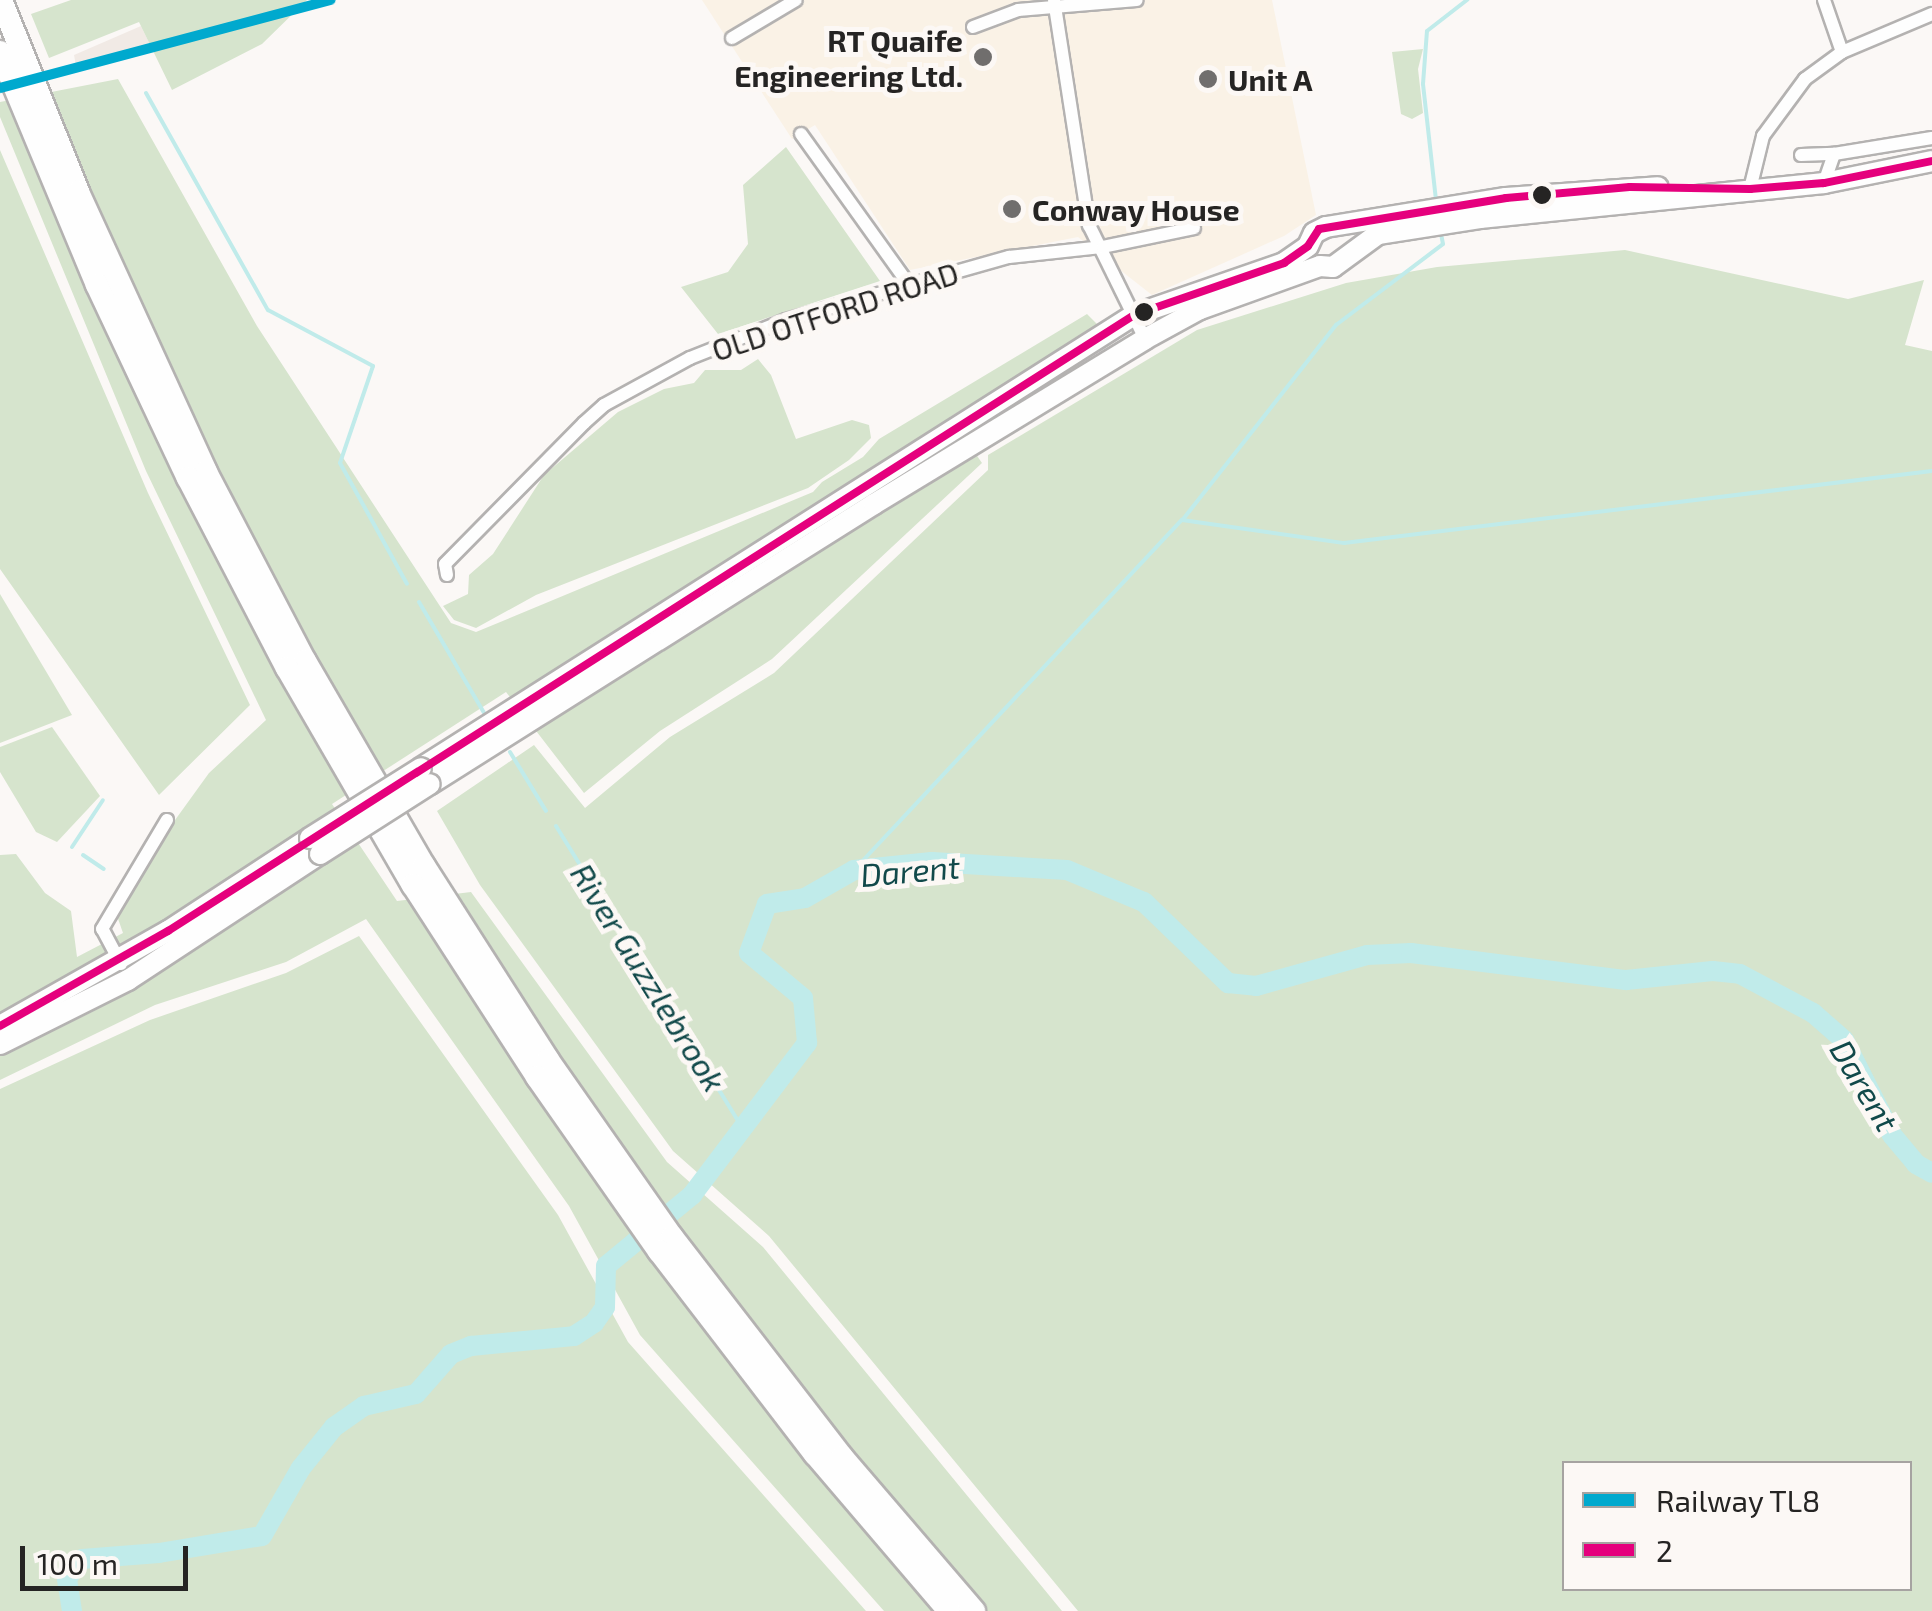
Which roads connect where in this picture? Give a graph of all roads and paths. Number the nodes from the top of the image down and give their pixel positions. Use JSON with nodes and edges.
{"nodes":[{"id":1,"x":1,"y":0,"type":"edge"},
{"id":2,"x":796,"y":0,"type":"edge"},
{"id":3,"x":1136,"y":0,"type":"edge"},
{"id":4,"x":1824,"y":0,"type":"edge"},
{"id":5,"x":1054,"y":4,"type":"edge"},
{"id":6,"x":1932,"y":14,"type":"edge"},
{"id":7,"x":974,"y":27,"type":"dead end"},
{"id":8,"x":732,"y":38,"type":"dead end"},
{"id":9,"x":0,"y":52,"type":"edge"},
{"id":10,"x":1842,"y":52,"type":"junction"},
{"id":11,"x":801,"y":134,"type":"dead end"},
{"id":12,"x":1932,"y":138,"type":"edge"},
{"id":13,"x":1834,"y":154,"type":"junction"},
{"id":14,"x":1801,"y":155,"type":"dead end"},
{"id":15,"x":1932,"y":162,"type":"edge"},
{"id":16,"x":1824,"y":183,"type":"junction"},
{"id":17,"x":1750,"y":188,"type":"junction"},
{"id":18,"x":1331,"y":227,"type":"junction"},
{"id":19,"x":1194,"y":228,"type":"dead end"},
{"id":20,"x":1308,"y":246,"type":"junction"},
{"id":21,"x":1103,"y":247,"type":"junction"},
{"id":22,"x":1346,"y":257,"type":"junction"},
{"id":23,"x":1320,"y":266,"type":"junction"},
{"id":24,"x":909,"y":285,"type":"junction"},
{"id":25,"x":1134,"y":315,"type":"junction"},
{"id":26,"x":1145,"y":339,"type":"junction"},
{"id":27,"x":448,"y":575,"type":"dead end"},
{"id":28,"x":426,"y":776,"type":"junction"},
{"id":29,"x":167,"y":820,"type":"dead end"},
{"id":30,"x":315,"y":846,"type":"junction"},
{"id":31,"x":119,"y":959,"type":"junction"},
{"id":32,"x":128,"y":980,"type":"junction"},
{"id":33,"x":0,"y":1026,"type":"edge"},
{"id":34,"x":0,"y":1044,"type":"edge"},
{"id":35,"x":618,"y":1177,"type":"junction"},
{"id":36,"x":697,"y":1287,"type":"junction"},
{"id":37,"x":949,"y":1611,"type":"edge"},
{"id":38,"x":974,"y":1611,"type":"edge"}],
"edges":[{"from":1,"to":35,"type":"highway"},
{"from":2,"to":8,"type":"street"},
{"from":3,"to":5,"type":"street"},
{"from":4,"to":10,"type":"street"},
{"from":5,"to":7,"type":"street"},
{"from":5,"to":21,"type":"street"},
{"from":6,"to":10,"type":"street"},
{"from":9,"to":35,"type":"highway"},
{"from":10,"to":17,"type":"street"},
{"from":11,"to":24,"type":"street"},
{"from":12,"to":13,"type":"street"},
{"from":13,"to":14,"type":"street"},
{"from":13,"to":16,"type":"street"},
{"from":15,"to":16,"type":"main road"},
{"from":16,"to":17,"type":"main road"},
{"from":17,"to":18,"type":"main road"},
{"from":17,"to":22,"type":"main road"},
{"from":18,"to":20,"type":"main road"},
{"from":18,"to":22,"type":"main road"},
{"from":19,"to":21,"type":"street","name":"OLD OTFORD ROAD"},
{"from":20,"to":23,"type":"main road"},
{"from":20,"to":25,"type":"main road"},
{"from":21,"to":24,"type":"street","name":"OLD OTFORD ROAD"},
{"from":21,"to":25,"type":"street"},
{"from":22,"to":23,"type":"main road"},
{"from":23,"to":26,"type":"main road"},
{"from":24,"to":27,"type":"street","name":"OLD OTFORD ROAD"},
{"from":25,"to":26,"type":"street"},
{"from":25,"to":28,"type":"main road"},
{"from":26,"to":28,"type":"main road"},
{"from":28,"to":30,"type":"main road","bridge":true},
{"from":29,"to":31,"type":"street"},
{"from":30,"to":31,"type":"main road"},
{"from":30,"to":32,"type":"main road"},
{"from":31,"to":32,"type":"street"},
{"from":31,"to":33,"type":"main road"},
{"from":32,"to":34,"type":"main road"},
{"from":35,"to":36,"type":"highway"},
{"from":36,"to":37,"type":"highway"},
{"from":36,"to":38,"type":"highway"}]}
